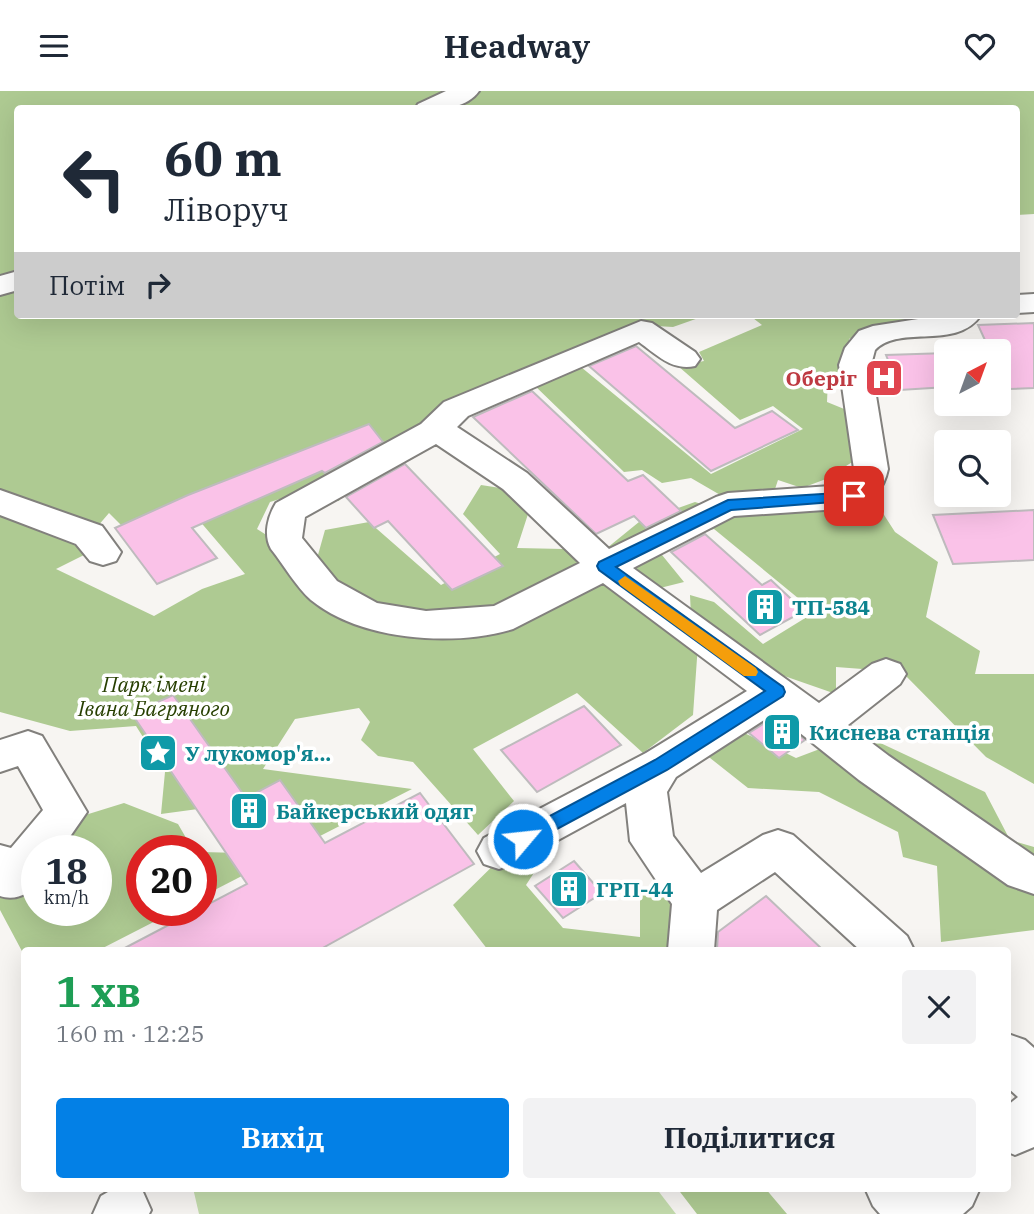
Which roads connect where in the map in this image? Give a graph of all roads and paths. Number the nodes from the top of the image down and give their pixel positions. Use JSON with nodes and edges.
{"nodes":[{"id":1,"x":466,"y":91,"type":"edge"},
{"id":2,"x":436,"y":105,"type":"edge"},
{"id":3,"x":959,"y":319,"type":"edge"},
{"id":4,"x":684,"y":359,"type":"dead end"},
{"id":5,"x":436,"y":429,"type":"junction"},
{"id":6,"x":0,"y":502,"type":"edge"},
{"id":7,"x":103,"y":552,"type":"dead end"},
{"id":8,"x":605,"y":566,"type":"junction"},
{"id":9,"x":886,"y":674,"type":"dead end"},
{"id":10,"x":777,"y":692,"type":"junction"},
{"id":11,"x":819,"y":725,"type":"junction"},
{"id":12,"x":0,"y":756,"type":"edge"},
{"id":13,"x":661,"y":765,"type":"junction"},
{"id":14,"x":499,"y":851,"type":"dead end"},
{"id":15,"x":0,"y":863,"type":"edge"},
{"id":16,"x":1034,"y":875,"type":"edge"},
{"id":17,"x":695,"y":900,"type":"junction"},
{"id":18,"x":691,"y":947,"type":"edge"},
{"id":19,"x":888,"y":947,"type":"edge"},
{"id":20,"x":1011,"y":1059,"type":"edge"},
{"id":21,"x":1034,"y":1080,"type":"edge"},
{"id":22,"x":895,"y":1192,"type":"edge"},
{"id":23,"x":949,"y":1192,"type":"edge"},
{"id":24,"x":915,"y":1214,"type":"edge"},
{"id":25,"x":923,"y":1214,"type":"edge"}],
"edges":[{"from":1,"to":2,"type":"lane"},
{"from":3,"to":8,"type":"lane"},
{"from":4,"to":5,"type":"lane"},
{"from":5,"to":8,"type":"lane"},
{"from":5,"to":8,"type":"lane"},
{"from":6,"to":7,"type":"lane"},
{"from":8,"to":10,"type":"lane"},
{"from":9,"to":11,"type":"lane"},
{"from":10,"to":11,"type":"lane"},
{"from":10,"to":13,"type":"lane"},
{"from":11,"to":16,"type":"lane"},
{"from":12,"to":15,"type":"lane"},
{"from":13,"to":14,"type":"lane"},
{"from":13,"to":17,"type":"lane"},
{"from":17,"to":18,"type":"lane"},
{"from":17,"to":19,"type":"lane"},
{"from":20,"to":21,"type":"lane"},
{"from":22,"to":24,"type":"lane"},
{"from":23,"to":25,"type":"lane"}]}
